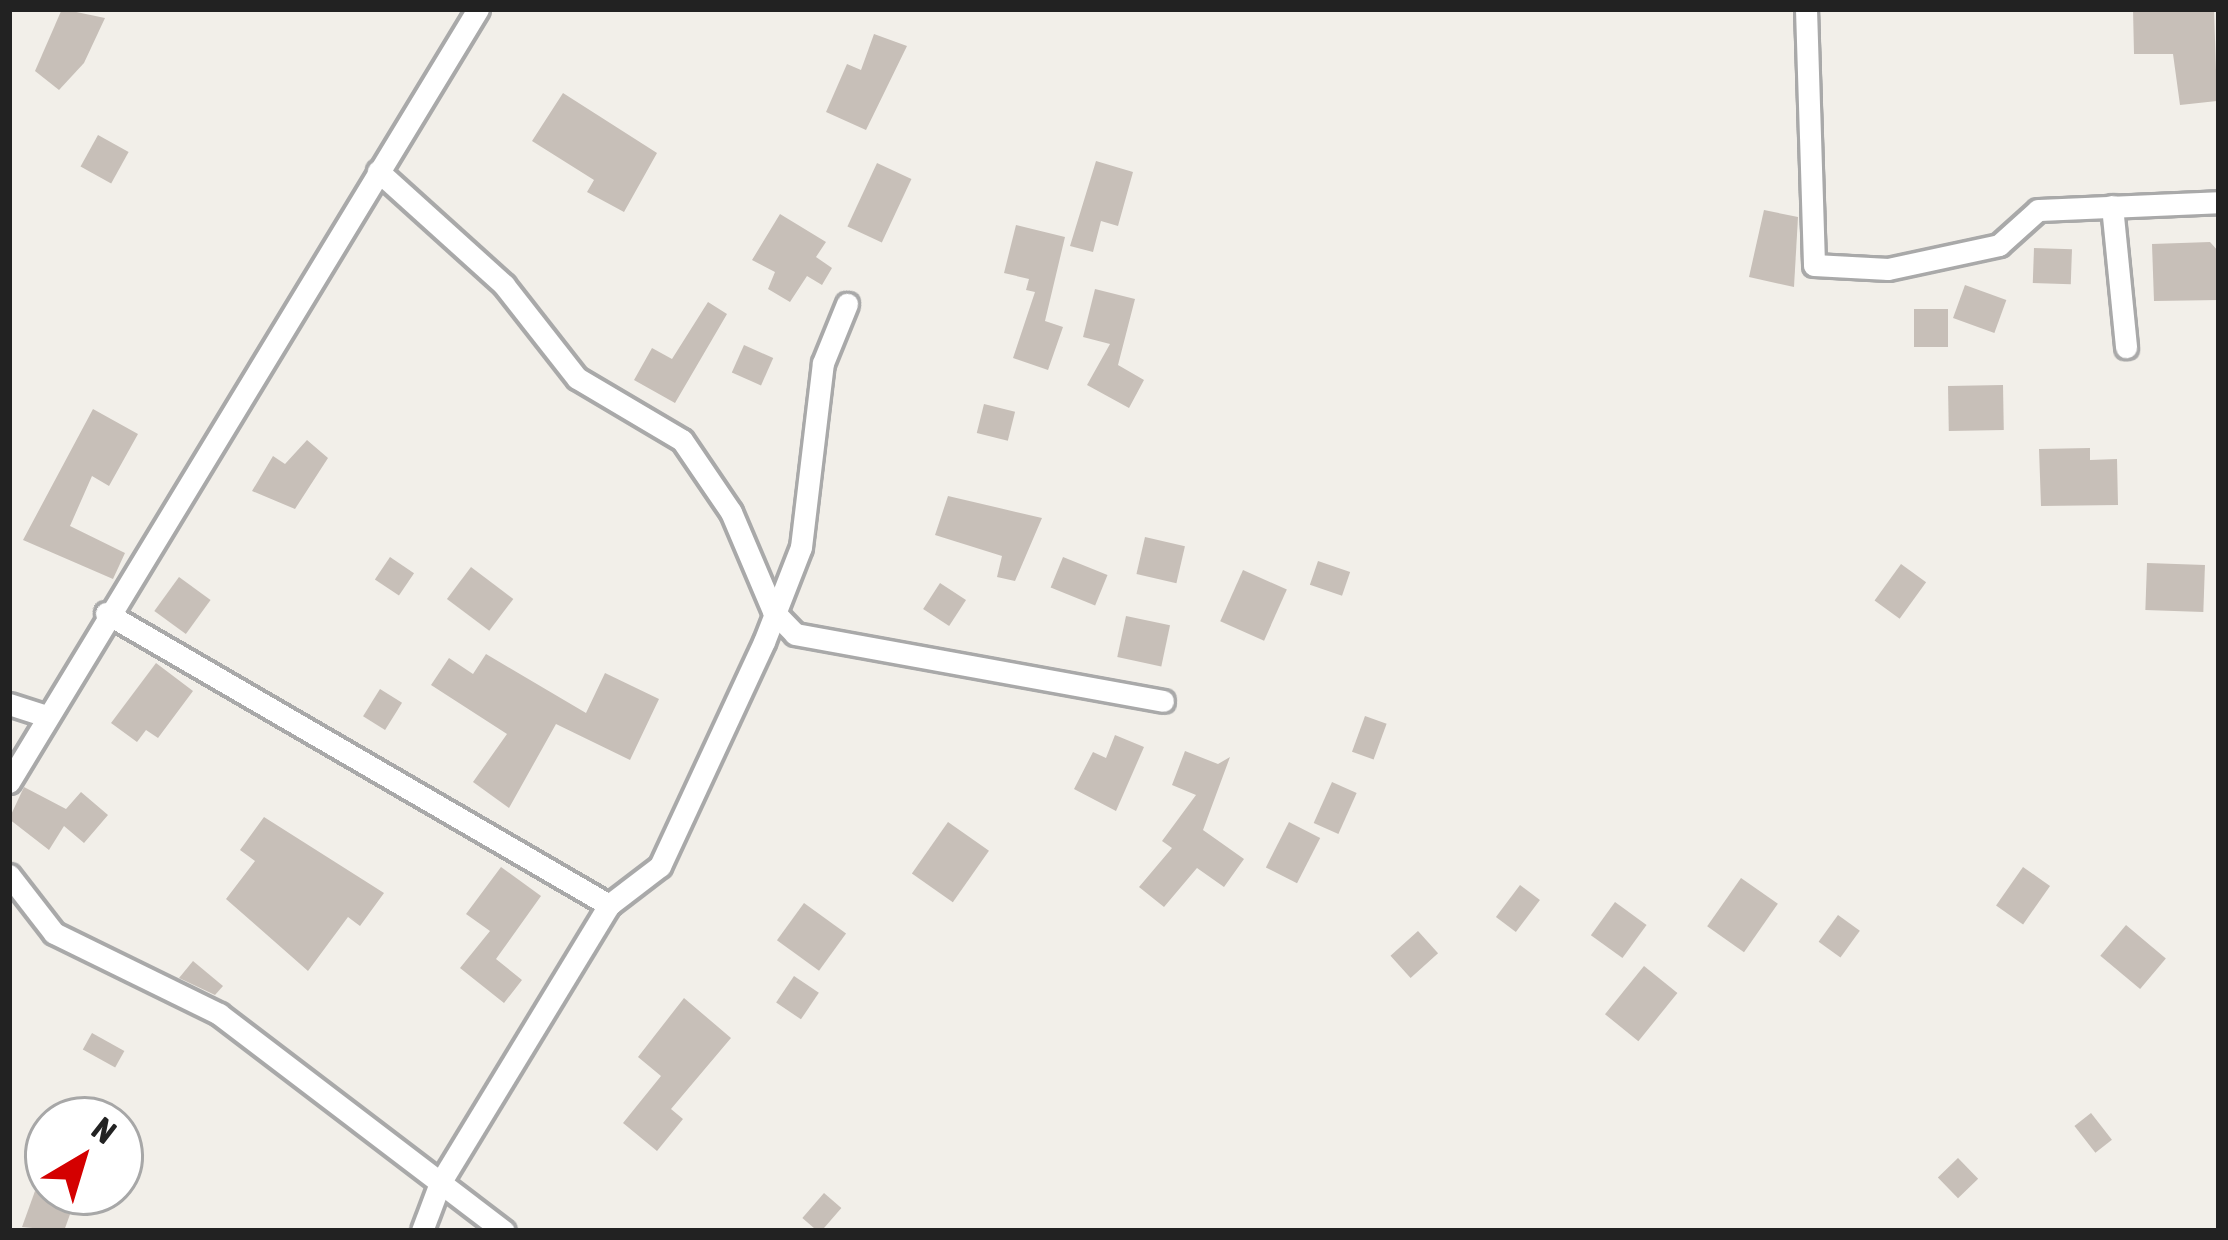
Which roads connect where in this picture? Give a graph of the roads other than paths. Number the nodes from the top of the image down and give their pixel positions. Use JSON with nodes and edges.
{"nodes":[{"id":1,"x":478,"y":9,"type":"edge"},
{"id":2,"x":1806,"y":9,"type":"edge"},
{"id":3,"x":378,"y":171,"type":"junction"},
{"id":4,"x":2219,"y":202,"type":"edge"},
{"id":5,"x":2112,"y":206,"type":"junction"},
{"id":6,"x":847,"y":304,"type":"dead end"},
{"id":7,"x":2126,"y":347,"type":"dead end"},
{"id":8,"x":773,"y":611,"type":"junction"},
{"id":9,"x":106,"y":613,"type":"junction"},
{"id":10,"x":1163,"y":701,"type":"dead end"},
{"id":11,"x":9,"y":704,"type":"edge"},
{"id":12,"x":47,"y":716,"type":"junction"},
{"id":13,"x":9,"y":782,"type":"edge"},
{"id":14,"x":9,"y":875,"type":"edge"},
{"id":15,"x":609,"y":905,"type":"junction"},
{"id":16,"x":440,"y":1183,"type":"junction"},
{"id":17,"x":422,"y":1231,"type":"edge"},
{"id":18,"x":504,"y":1231,"type":"edge"}],
"edges":[{"from":1,"to":3,"type":"street"},
{"from":2,"to":5,"type":"street"},
{"from":3,"to":8,"type":"street"},
{"from":3,"to":9,"type":"street"},
{"from":4,"to":5,"type":"street"},
{"from":5,"to":7,"type":"street"},
{"from":6,"to":8,"type":"street"},
{"from":8,"to":10,"type":"street"},
{"from":8,"to":15,"type":"street"},
{"from":9,"to":12,"type":"street"},
{"from":9,"to":15,"type":"street"},
{"from":11,"to":12,"type":"street"},
{"from":12,"to":13,"type":"street"},
{"from":14,"to":16,"type":"street"},
{"from":15,"to":16,"type":"street"},
{"from":16,"to":17,"type":"street"},
{"from":16,"to":18,"type":"street"}]}
